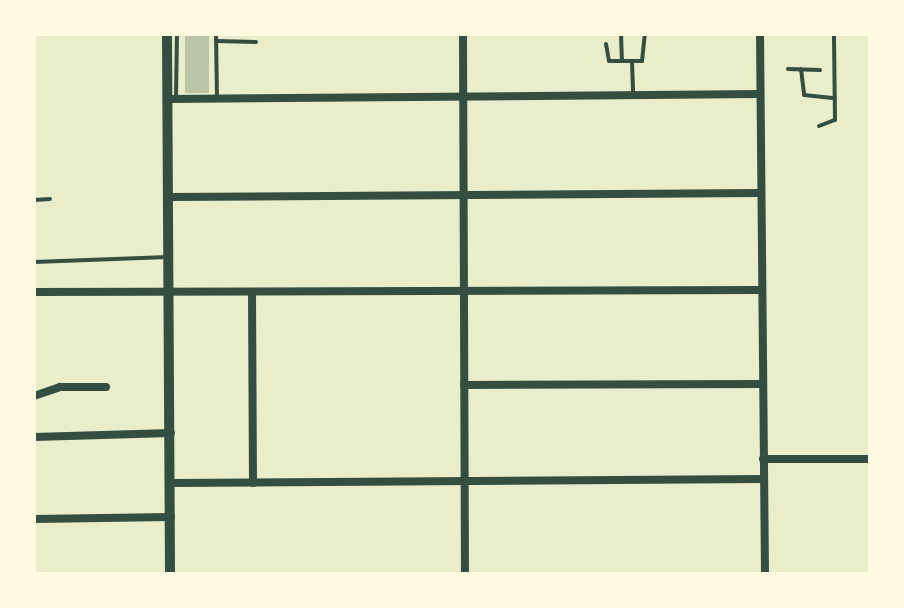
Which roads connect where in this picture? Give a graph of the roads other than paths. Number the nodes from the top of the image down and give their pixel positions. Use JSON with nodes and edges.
{"nodes":[{"id":1,"x":167,"y":34,"type":"edge"},
{"id":2,"x":177,"y":34,"type":"edge"},
{"id":3,"x":216,"y":34,"type":"edge"},
{"id":4,"x":463,"y":34,"type":"edge"},
{"id":5,"x":621,"y":34,"type":"edge"},
{"id":6,"x":645,"y":34,"type":"edge"},
{"id":7,"x":760,"y":34,"type":"edge"},
{"id":8,"x":834,"y":34,"type":"edge"},
{"id":9,"x":216,"y":41,"type":"junction"},
{"id":10,"x":256,"y":42,"type":"dead end"},
{"id":11,"x":606,"y":44,"type":"dead end"},
{"id":12,"x":622,"y":61,"type":"junction"},
{"id":13,"x":632,"y":61,"type":"junction"},
{"id":14,"x":788,"y":69,"type":"dead end"},
{"id":15,"x":801,"y":69,"type":"junction"},
{"id":16,"x":820,"y":70,"type":"dead end"},
{"id":17,"x":760,"y":94,"type":"junction"},
{"id":18,"x":633,"y":96,"type":"junction"},
{"id":19,"x":463,"y":98,"type":"junction"},
{"id":20,"x":835,"y":98,"type":"junction"},
{"id":21,"x":172,"y":99,"type":"junction"},
{"id":22,"x":217,"y":99,"type":"junction"},
{"id":23,"x":819,"y":126,"type":"dead end"},
{"id":24,"x":760,"y":193,"type":"junction"},
{"id":25,"x":462,"y":194,"type":"junction"},
{"id":26,"x":170,"y":197,"type":"junction"},
{"id":27,"x":50,"y":199,"type":"dead end"},
{"id":28,"x":34,"y":200,"type":"edge"},
{"id":29,"x":170,"y":257,"type":"junction"},
{"id":30,"x":34,"y":262,"type":"edge"},
{"id":31,"x":760,"y":290,"type":"junction"},
{"id":32,"x":34,"y":292,"type":"edge"},
{"id":33,"x":463,"y":292,"type":"junction"},
{"id":34,"x":171,"y":294,"type":"junction"},
{"id":35,"x":252,"y":294,"type":"junction"},
{"id":36,"x":761,"y":384,"type":"junction"},
{"id":37,"x":464,"y":385,"type":"junction"},
{"id":38,"x":106,"y":387,"type":"dead end"},
{"id":39,"x":34,"y":396,"type":"edge"},
{"id":40,"x":171,"y":433,"type":"junction"},
{"id":41,"x":34,"y":437,"type":"edge"},
{"id":42,"x":763,"y":459,"type":"junction"},
{"id":43,"x":870,"y":459,"type":"edge"},
{"id":44,"x":763,"y":479,"type":"junction"},
{"id":45,"x":464,"y":481,"type":"junction"},
{"id":46,"x":171,"y":483,"type":"junction"},
{"id":47,"x":253,"y":483,"type":"junction"},
{"id":48,"x":171,"y":517,"type":"junction"},
{"id":49,"x":34,"y":519,"type":"edge"},
{"id":50,"x":170,"y":574,"type":"edge"},
{"id":51,"x":465,"y":574,"type":"edge"},
{"id":52,"x":765,"y":574,"type":"edge"}],
"edges":[{"from":1,"to":21,"type":"street"},
{"from":2,"to":21,"type":"lane"},
{"from":3,"to":9,"type":"lane"},
{"from":4,"to":19,"type":"street"},
{"from":5,"to":12,"type":"lane"},
{"from":6,"to":13,"type":"lane"},
{"from":7,"to":17,"type":"street"},
{"from":8,"to":20,"type":"lane"},
{"from":9,"to":10,"type":"lane"},
{"from":9,"to":22,"type":"lane"},
{"from":11,"to":12,"type":"lane"},
{"from":12,"to":13,"type":"lane"},
{"from":13,"to":18,"type":"lane"},
{"from":14,"to":15,"type":"lane"},
{"from":15,"to":16,"type":"lane"},
{"from":15,"to":20,"type":"lane"},
{"from":17,"to":18,"type":"street"},
{"from":17,"to":24,"type":"street"},
{"from":18,"to":19,"type":"street"},
{"from":19,"to":22,"type":"street"},
{"from":19,"to":25,"type":"street"},
{"from":20,"to":23,"type":"lane"},
{"from":21,"to":22,"type":"street"},
{"from":21,"to":26,"type":"street"},
{"from":24,"to":25,"type":"street"},
{"from":24,"to":31,"type":"street"},
{"from":25,"to":26,"type":"street"},
{"from":25,"to":33,"type":"street"},
{"from":26,"to":29,"type":"street"},
{"from":27,"to":28,"type":"lane"},
{"from":29,"to":30,"type":"lane"},
{"from":29,"to":34,"type":"street"},
{"from":31,"to":33,"type":"street"},
{"from":31,"to":36,"type":"street"},
{"from":32,"to":34,"type":"street"},
{"from":33,"to":35,"type":"street"},
{"from":33,"to":37,"type":"street"},
{"from":34,"to":35,"type":"street"},
{"from":34,"to":40,"type":"street"},
{"from":35,"to":47,"type":"street"},
{"from":36,"to":37,"type":"street"},
{"from":36,"to":42,"type":"street"},
{"from":37,"to":45,"type":"street"},
{"from":38,"to":39,"type":"street"},
{"from":40,"to":41,"type":"street"},
{"from":40,"to":46,"type":"street"},
{"from":42,"to":43,"type":"street"},
{"from":42,"to":44,"type":"street"},
{"from":44,"to":45,"type":"street"},
{"from":44,"to":52,"type":"street"},
{"from":45,"to":47,"type":"street"},
{"from":45,"to":51,"type":"street"},
{"from":46,"to":47,"type":"street"},
{"from":46,"to":48,"type":"street"},
{"from":48,"to":49,"type":"street"},
{"from":48,"to":50,"type":"street"}]}
